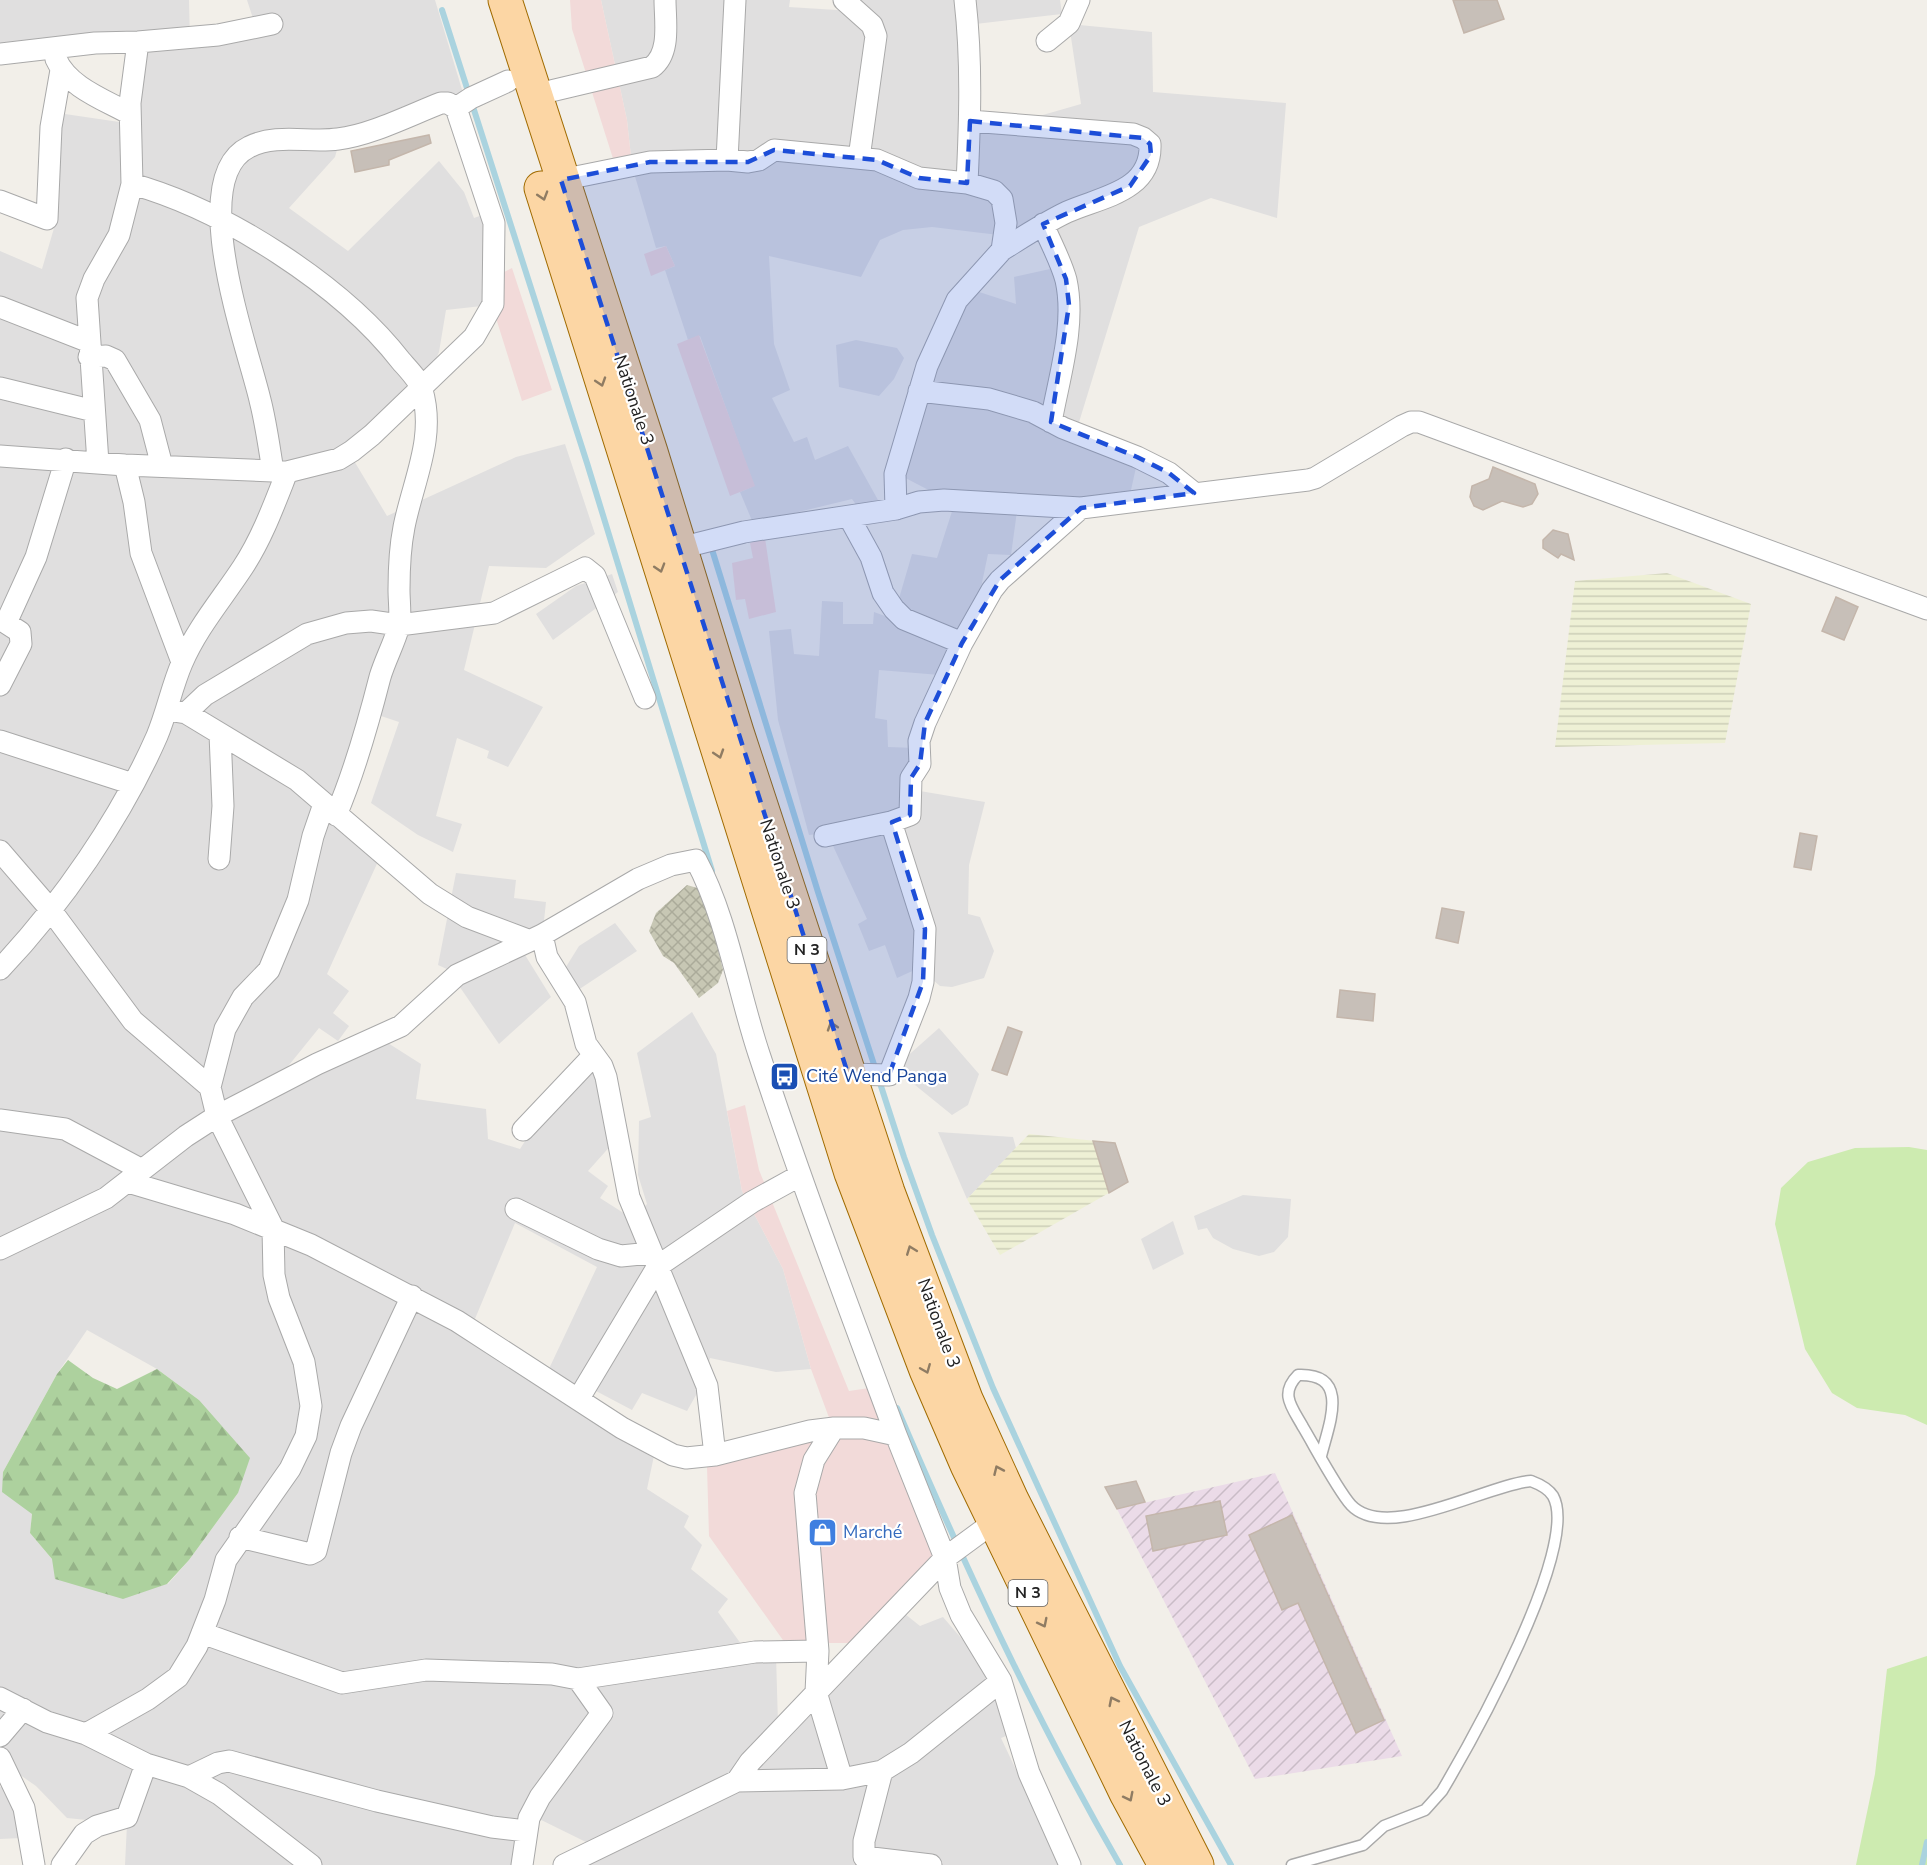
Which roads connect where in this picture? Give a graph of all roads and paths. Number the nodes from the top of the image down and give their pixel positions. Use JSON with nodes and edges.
{"nodes":[{"id":1,"x":481,"y":0,"type":"edge"},
{"id":2,"x":505,"y":0,"type":"edge"},
{"id":3,"x":665,"y":0,"type":"edge"},
{"id":4,"x":735,"y":0,"type":"edge"},
{"id":5,"x":844,"y":0,"type":"edge"},
{"id":6,"x":966,"y":0,"type":"edge"},
{"id":7,"x":1079,"y":0,"type":"edge"},
{"id":8,"x":272,"y":24,"type":"dead end"},
{"id":9,"x":1047,"y":41,"type":"dead end"},
{"id":10,"x":138,"y":42,"type":"junction"},
{"id":11,"x":51,"y":48,"type":"junction"},
{"id":12,"x":0,"y":54,"type":"edge"},
{"id":13,"x":61,"y":70,"type":"junction"},
{"id":14,"x":521,"y":88,"type":"junction"},
{"id":15,"x":456,"y":108,"type":"junction"},
{"id":16,"x":130,"y":114,"type":"junction"},
{"id":17,"x":970,"y":121,"type":"junction"},
{"id":18,"x":859,"y":158,"type":"junction"},
{"id":19,"x":727,"y":160,"type":"junction"},
{"id":20,"x":561,"y":180,"type":"junction"},
{"id":21,"x":967,"y":183,"type":"junction"},
{"id":22,"x":132,"y":184,"type":"junction"},
{"id":23,"x":0,"y":201,"type":"edge"},
{"id":24,"x":219,"y":220,"type":"junction"},
{"id":25,"x":1043,"y":224,"type":"junction"},
{"id":26,"x":1002,"y":250,"type":"junction"},
{"id":27,"x":0,"y":307,"type":"edge"},
{"id":28,"x":88,"y":349,"type":"junction"},
{"id":29,"x":0,"y":388,"type":"edge"},
{"id":30,"x":422,"y":388,"type":"junction"},
{"id":31,"x":919,"y":391,"type":"junction"},
{"id":32,"x":93,"y":411,"type":"junction"},
{"id":33,"x":1051,"y":422,"type":"junction"},
{"id":34,"x":0,"y":456,"type":"edge"},
{"id":35,"x":66,"y":459,"type":"junction"},
{"id":36,"x":98,"y":463,"type":"junction"},
{"id":37,"x":125,"y":465,"type":"junction"},
{"id":38,"x":162,"y":466,"type":"junction"},
{"id":39,"x":280,"y":472,"type":"junction"},
{"id":40,"x":1194,"y":493,"type":"junction"},
{"id":41,"x":1081,"y":508,"type":"junction"},
{"id":42,"x":896,"y":509,"type":"junction"},
{"id":43,"x":849,"y":517,"type":"junction"},
{"id":44,"x":680,"y":548,"type":"junction"},
{"id":45,"x":1927,"y":609,"type":"edge"},
{"id":46,"x":3,"y":621,"type":"edge"},
{"id":47,"x":399,"y":625,"type":"junction"},
{"id":48,"x":962,"y":643,"type":"junction"},
{"id":49,"x":182,"y":663,"type":"junction"},
{"id":50,"x":0,"y":685,"type":"edge"},
{"id":51,"x":645,"y":698,"type":"dead end"},
{"id":52,"x":176,"y":712,"type":"junction"},
{"id":53,"x":220,"y":734,"type":"junction"},
{"id":54,"x":0,"y":741,"type":"edge"},
{"id":55,"x":133,"y":784,"type":"junction"},
{"id":56,"x":330,"y":809,"type":"junction"},
{"id":57,"x":891,"y":822,"type":"junction"},
{"id":58,"x":825,"y":836,"type":"dead end"},
{"id":59,"x":0,"y":851,"type":"edge"},
{"id":60,"x":219,"y":859,"type":"dead end"},
{"id":61,"x":50,"y":909,"type":"junction"},
{"id":62,"x":535,"y":937,"type":"junction"},
{"id":63,"x":0,"y":969,"type":"edge"},
{"id":64,"x":594,"y":1056,"type":"junction"},
{"id":65,"x":848,"y":1074,"type":"junction"},
{"id":66,"x":210,"y":1087,"type":"junction"},
{"id":67,"x":217,"y":1116,"type":"junction"},
{"id":68,"x":0,"y":1120,"type":"edge"},
{"id":69,"x":523,"y":1130,"type":"dead end"},
{"id":70,"x":135,"y":1176,"type":"junction"},
{"id":71,"x":799,"y":1176,"type":"junction"},
{"id":72,"x":516,"y":1209,"type":"dead end"},
{"id":73,"x":273,"y":1228,"type":"junction"},
{"id":74,"x":0,"y":1249,"type":"edge"},
{"id":75,"x":655,"y":1260,"type":"junction"},
{"id":76,"x":412,"y":1296,"type":"junction"},
{"id":77,"x":579,"y":1398,"type":"junction"},
{"id":78,"x":834,"y":1428,"type":"junction"},
{"id":79,"x":896,"y":1435,"type":"junction"},
{"id":80,"x":715,"y":1455,"type":"junction"},
{"id":81,"x":1322,"y":1456,"type":"junction"},
{"id":82,"x":1003,"y":1511,"type":"junction"},
{"id":83,"x":240,"y":1537,"type":"junction"},
{"id":84,"x":945,"y":1558,"type":"junction"},
{"id":85,"x":201,"y":1633,"type":"junction"},
{"id":86,"x":818,"y":1651,"type":"junction"},
{"id":87,"x":578,"y":1679,"type":"junction"},
{"id":88,"x":1001,"y":1681,"type":"junction"},
{"id":89,"x":816,"y":1692,"type":"junction"},
{"id":90,"x":0,"y":1698,"type":"edge"},
{"id":91,"x":23,"y":1709,"type":"junction"},
{"id":92,"x":86,"y":1734,"type":"junction"},
{"id":93,"x":0,"y":1736,"type":"edge"},
{"id":94,"x":0,"y":1758,"type":"edge"},
{"id":95,"x":146,"y":1764,"type":"junction"},
{"id":96,"x":882,"y":1771,"type":"junction"},
{"id":97,"x":189,"y":1777,"type":"junction"},
{"id":98,"x":842,"y":1779,"type":"junction"},
{"id":99,"x":737,"y":1780,"type":"junction"},
{"id":100,"x":6,"y":1784,"type":"edge"},
{"id":101,"x":526,"y":1831,"type":"junction"},
{"id":102,"x":34,"y":1865,"type":"edge"},
{"id":103,"x":62,"y":1865,"type":"edge"},
{"id":104,"x":311,"y":1865,"type":"edge"},
{"id":105,"x":522,"y":1865,"type":"edge"},
{"id":106,"x":564,"y":1865,"type":"edge"},
{"id":107,"x":931,"y":1865,"type":"edge"},
{"id":108,"x":1070,"y":1865,"type":"edge"},
{"id":109,"x":1165,"y":1865,"type":"edge"},
{"id":110,"x":1197,"y":1865,"type":"edge"},
{"id":111,"x":1292,"y":1865,"type":"edge"}],
"edges":[{"from":1,"to":14,"type":"main road","number":"N 3"},
{"from":2,"to":14,"type":"main road","name":"Nationale 3","number":"N 3"},
{"from":3,"to":14,"type":"street"},
{"from":4,"to":19,"type":"street"},
{"from":5,"to":18,"type":"street"},
{"from":6,"to":17,"type":"street"},
{"from":7,"to":9,"type":"street"},
{"from":8,"to":10,"type":"street"},
{"from":10,"to":11,"type":"street"},
{"from":10,"to":16,"type":"street"},
{"from":11,"to":12,"type":"street"},
{"from":11,"to":13,"type":"street"},
{"from":13,"to":16,"type":"street"},
{"from":13,"to":23,"type":"street"},
{"from":14,"to":15,"type":"street"},
{"from":14,"to":20,"type":"main road","name":"Nationale 3","number":"N 3"},
{"from":14,"to":82,"type":"main road","name":"Nationale 3","number":"N 3","one_way":true},
{"from":15,"to":24,"type":"street"},
{"from":15,"to":30,"type":"street"},
{"from":16,"to":22,"type":"street"},
{"from":17,"to":21,"type":"street"},
{"from":17,"to":25,"type":"street"},
{"from":18,"to":19,"type":"street"},
{"from":18,"to":21,"type":"street"},
{"from":19,"to":20,"type":"street"},
{"from":20,"to":44,"type":"main road","name":"Nationale 3","number":"N 3"},
{"from":21,"to":26,"type":"street"},
{"from":22,"to":24,"type":"street"},
{"from":22,"to":28,"type":"street"},
{"from":24,"to":30,"type":"street"},
{"from":24,"to":39,"type":"street"},
{"from":25,"to":26,"type":"street"},
{"from":25,"to":33,"type":"street"},
{"from":26,"to":31,"type":"street"},
{"from":27,"to":28,"type":"street"},
{"from":28,"to":32,"type":"street"},
{"from":28,"to":38,"type":"street"},
{"from":29,"to":32,"type":"street"},
{"from":30,"to":39,"type":"street"},
{"from":30,"to":47,"type":"street"},
{"from":31,"to":33,"type":"street"},
{"from":31,"to":42,"type":"street"},
{"from":32,"to":36,"type":"street"},
{"from":33,"to":40,"type":"street"},
{"from":34,"to":35,"type":"street"},
{"from":35,"to":36,"type":"street"},
{"from":35,"to":46,"type":"street"},
{"from":36,"to":37,"type":"street"},
{"from":37,"to":38,"type":"street"},
{"from":37,"to":49,"type":"street"},
{"from":38,"to":39,"type":"street"},
{"from":39,"to":49,"type":"street"},
{"from":40,"to":41,"type":"street"},
{"from":40,"to":45,"type":"street"},
{"from":41,"to":42,"type":"street"},
{"from":41,"to":48,"type":"street"},
{"from":42,"to":43,"type":"street"},
{"from":43,"to":44,"type":"street"},
{"from":43,"to":48,"type":"street"},
{"from":65,"to":44,"type":"main road","name":"Nationale 3","number":"N 3","one_way":true},
{"from":46,"to":50,"type":"street"},
{"from":47,"to":51,"type":"street"},
{"from":47,"to":52,"type":"street"},
{"from":47,"to":56,"type":"street"},
{"from":48,"to":57,"type":"street"},
{"from":49,"to":52,"type":"street"},
{"from":52,"to":53,"type":"street"},
{"from":52,"to":55,"type":"street"},
{"from":53,"to":56,"type":"street"},
{"from":53,"to":60,"type":"street"},
{"from":54,"to":55,"type":"street"},
{"from":55,"to":61,"type":"street"},
{"from":56,"to":62,"type":"street"},
{"from":56,"to":66,"type":"street"},
{"from":57,"to":58,"type":"street"},
{"from":57,"to":65,"type":"street"},
{"from":59,"to":61,"type":"street"},
{"from":61,"to":63,"type":"street"},
{"from":61,"to":66,"type":"street"},
{"from":62,"to":64,"type":"street"},
{"from":62,"to":67,"type":"street"},
{"from":62,"to":71,"type":"street"},
{"from":64,"to":69,"type":"street"},
{"from":64,"to":75,"type":"street"},
{"from":82,"to":65,"type":"main road","name":"Nationale 3","number":"N 3","one_way":true},
{"from":66,"to":67,"type":"street"},
{"from":67,"to":70,"type":"street"},
{"from":67,"to":73,"type":"street"},
{"from":68,"to":70,"type":"street"},
{"from":70,"to":73,"type":"street"},
{"from":70,"to":74,"type":"street"},
{"from":71,"to":75,"type":"street"},
{"from":71,"to":79,"type":"street"},
{"from":72,"to":75,"type":"street"},
{"from":73,"to":76,"type":"street"},
{"from":73,"to":83,"type":"street"},
{"from":75,"to":77,"type":"street"},
{"from":75,"to":80,"type":"street"},
{"from":76,"to":77,"type":"street"},
{"from":76,"to":83,"type":"street"},
{"from":77,"to":80,"type":"street"},
{"from":78,"to":79,"type":"street"},
{"from":78,"to":80,"type":"street"},
{"from":78,"to":86,"type":"street"},
{"from":79,"to":84,"type":"street"},
{"from":81,"to":81,"type":"lane"},
{"from":81,"to":111,"type":"lane"},
{"from":82,"to":84,"type":"street"},
{"from":82,"to":109,"type":"main road","name":"Nationale 3","number":"N 3","one_way":true},
{"from":110,"to":82,"type":"main road","name":"Nationale 3","number":"N 3","one_way":true},
{"from":83,"to":85,"type":"street"},
{"from":84,"to":88,"type":"street"},
{"from":84,"to":89,"type":"street"},
{"from":85,"to":87,"type":"street"},
{"from":85,"to":92,"type":"street"},
{"from":86,"to":87,"type":"street"},
{"from":86,"to":89,"type":"street"},
{"from":87,"to":101,"type":"street"},
{"from":88,"to":96,"type":"street"},
{"from":88,"to":108,"type":"street"},
{"from":89,"to":98,"type":"street"},
{"from":89,"to":99,"type":"street"},
{"from":90,"to":91,"type":"street"},
{"from":91,"to":92,"type":"street"},
{"from":91,"to":93,"type":"street"},
{"from":92,"to":95,"type":"street"},
{"from":94,"to":100,"type":"street"},
{"from":95,"to":97,"type":"street"},
{"from":95,"to":103,"type":"street"},
{"from":96,"to":98,"type":"street"},
{"from":96,"to":107,"type":"street"},
{"from":97,"to":101,"type":"street"},
{"from":97,"to":104,"type":"street"},
{"from":98,"to":99,"type":"street"},
{"from":99,"to":106,"type":"street"},
{"from":100,"to":102,"type":"street"},
{"from":101,"to":105,"type":"street"}]}
